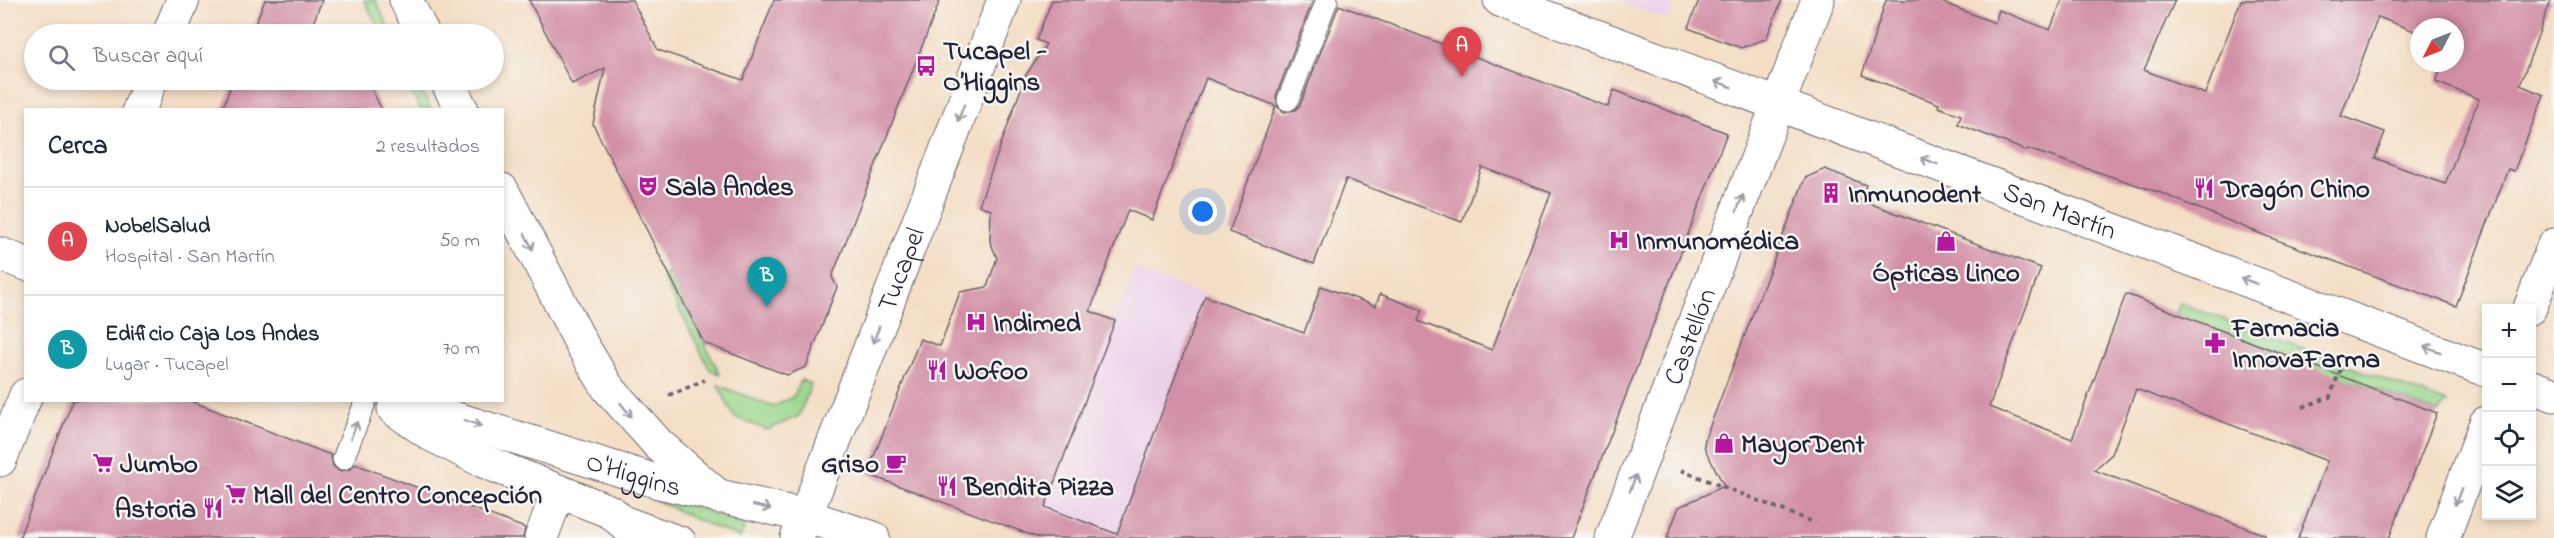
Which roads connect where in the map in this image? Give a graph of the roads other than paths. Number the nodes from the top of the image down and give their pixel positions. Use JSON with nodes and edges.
{"nodes":[{"id":1,"x":183,"y":0,"type":"edge"},
{"id":2,"x":406,"y":0,"type":"edge"},
{"id":3,"x":1004,"y":0,"type":"edge"},
{"id":4,"x":1327,"y":0,"type":"edge"},
{"id":5,"x":1500,"y":0,"type":"edge"},
{"id":6,"x":1818,"y":0,"type":"edge"},
{"id":7,"x":173,"y":24,"type":"edge"},
{"id":8,"x":418,"y":24,"type":"edge"},
{"id":9,"x":147,"y":90,"type":"edge"},
{"id":10,"x":451,"y":90,"type":"edge"},
{"id":11,"x":1288,"y":100,"type":"dead end"},
{"id":12,"x":1778,"y":104,"type":"junction"},
{"id":13,"x":140,"y":108,"type":"edge"},
{"id":14,"x":461,"y":108,"type":"edge"},
{"id":15,"x":504,"y":194,"type":"edge"},
{"id":16,"x":2554,"y":245,"type":"edge"},
{"id":17,"x":0,"y":254,"type":"edge"},
{"id":18,"x":24,"y":263,"type":"edge"},
{"id":19,"x":2532,"y":304,"type":"edge"},
{"id":20,"x":2482,"y":368,"type":"edge"},
{"id":21,"x":2536,"y":388,"type":"edge"},
{"id":22,"x":2554,"y":395,"type":"edge"},
{"id":23,"x":24,"y":400,"type":"edge"},
{"id":24,"x":365,"y":402,"type":"edge"},
{"id":25,"x":384,"y":402,"type":"edge"},
{"id":26,"x":402,"y":402,"type":"edge"},
{"id":27,"x":2482,"y":436,"type":"edge"},
{"id":28,"x":343,"y":459,"type":"dead end"},
{"id":29,"x":0,"y":460,"type":"edge"},
{"id":30,"x":558,"y":492,"type":"junction"},
{"id":31,"x":719,"y":497,"type":"junction"},
{"id":32,"x":611,"y":512,"type":"junction"},
{"id":33,"x":802,"y":527,"type":"edge"},
{"id":34,"x":541,"y":538,"type":"edge"},
{"id":35,"x":640,"y":538,"type":"edge"},
{"id":36,"x":684,"y":538,"type":"edge"},
{"id":37,"x":873,"y":538,"type":"edge"},
{"id":38,"x":1612,"y":538,"type":"edge"},
{"id":39,"x":2443,"y":538,"type":"edge"}],
"edges":[{"from":1,"to":7,"type":"main road"},
{"from":2,"to":8,"type":"main road"},
{"from":3,"to":33,"type":"main road","name":"Tucapel","one_way":true},
{"from":4,"to":11,"type":"lane"},
{"from":12,"to":5,"type":"main road","name":"San Martín","one_way":true},
{"from":6,"to":12,"type":"main road","name":"Castellón"},
{"from":9,"to":13,"type":"main road"},
{"from":10,"to":14,"type":"main road"},
{"from":20,"to":12,"type":"main road","name":"San Martín","one_way":true},
{"from":38,"to":12,"type":"main road","name":"Castellón","one_way":true},
{"from":15,"to":31,"type":"main road","one_way":true},
{"from":16,"to":19,"type":"main road"},
{"from":17,"to":18,"type":"main road"},
{"from":21,"to":22,"type":"main road"},
{"from":23,"to":29,"type":"main road"},
{"from":28,"to":24,"type":"lane","one_way":true},
{"from":25,"to":30,"type":"main road"},
{"from":26,"to":31,"type":"main road","name":"O'Higgins","one_way":true},
{"from":27,"to":39,"type":"main road","one_way":true},
{"from":30,"to":32,"type":"main road"},
{"from":30,"to":34,"type":"main road"},
{"from":31,"to":33,"type":"main road","name":"O'Higgins","one_way":true},
{"from":32,"to":35,"type":"main road"},
{"from":32,"to":36,"type":"lane","name":"O'Higgins"},
{"from":33,"to":37,"type":"main road","name":"O'Higgins"}]}
